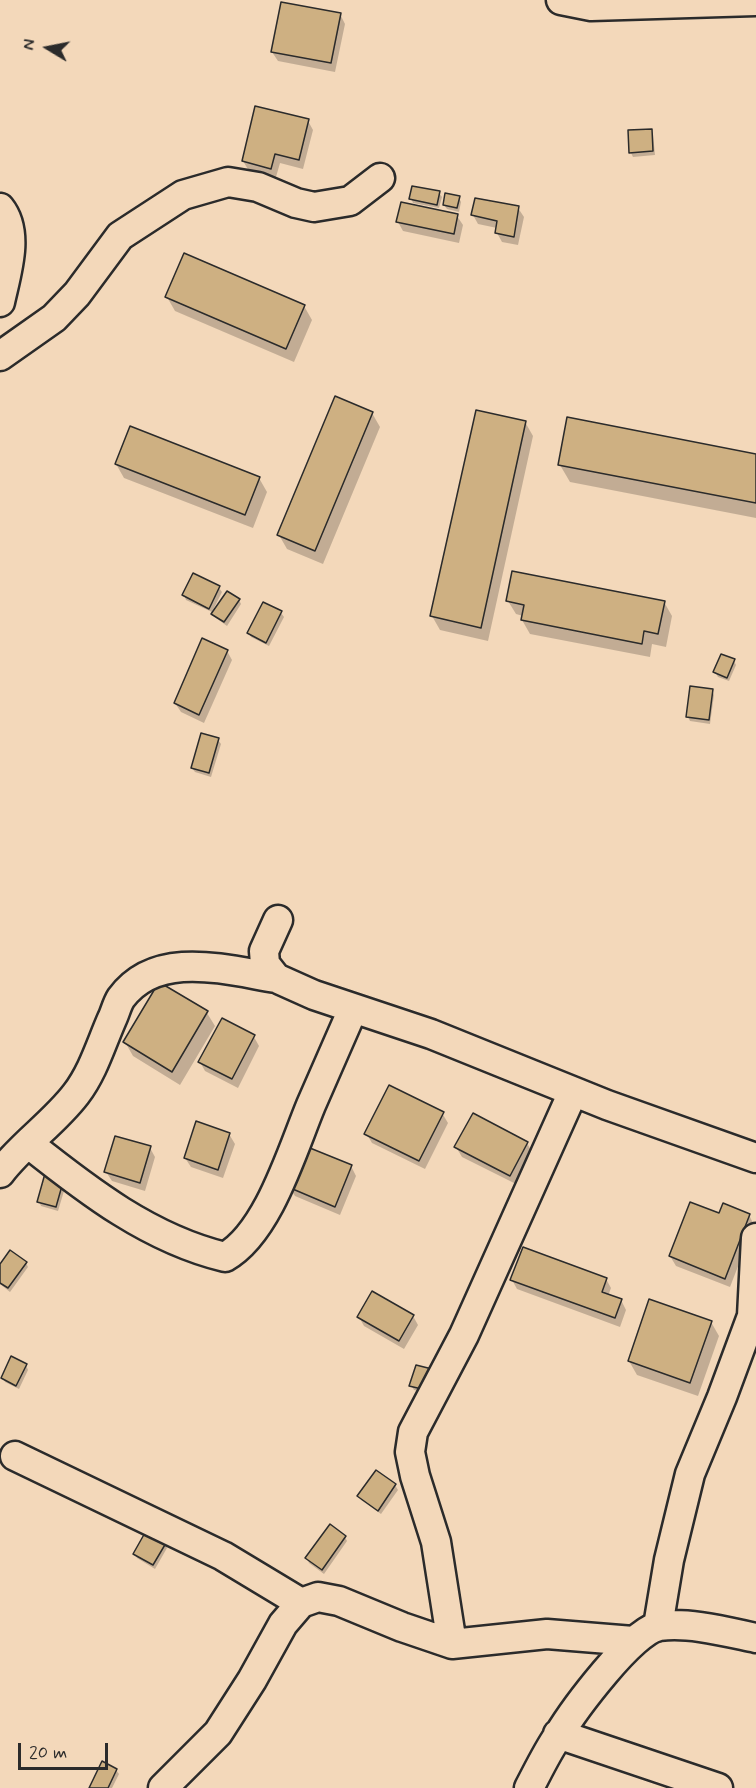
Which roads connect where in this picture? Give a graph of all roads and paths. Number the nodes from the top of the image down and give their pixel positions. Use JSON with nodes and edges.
{"nodes":[{"id":1,"x":561,"y":0,"type":"edge"},
{"id":2,"x":756,"y":1,"type":"edge"},
{"id":3,"x":380,"y":178,"type":"dead end"},
{"id":4,"x":0,"y":208,"type":"edge"},
{"id":5,"x":0,"y":302,"type":"edge"},
{"id":6,"x":0,"y":357,"type":"edge"},
{"id":7,"x":278,"y":920,"type":"dead end"},
{"id":8,"x":276,"y":978,"type":"junction"},
{"id":9,"x":353,"y":1009,"type":"junction"},
{"id":10,"x":573,"y":1092,"type":"junction"},
{"id":11,"x":29,"y":1144,"type":"junction"},
{"id":12,"x":756,"y":1158,"type":"edge"},
{"id":13,"x":0,"y":1173,"type":"edge"},
{"id":14,"x":756,"y":1238,"type":"edge"},
{"id":15,"x":15,"y":1456,"type":"dead end"},
{"id":16,"x":301,"y":1603,"type":"junction"},
{"id":17,"x":658,"y":1626,"type":"junction"},
{"id":18,"x":756,"y":1638,"type":"edge"},
{"id":19,"x":633,"y":1641,"type":"junction"},
{"id":20,"x":452,"y":1644,"type":"junction"},
{"id":21,"x":558,"y":1734,"type":"junction"},
{"id":22,"x":163,"y":1788,"type":"edge"},
{"id":23,"x":529,"y":1788,"type":"edge"},
{"id":24,"x":718,"y":1788,"type":"edge"}],
"edges":[{"from":1,"to":2,"type":"street"},
{"from":3,"to":6,"type":"street"},
{"from":4,"to":5,"type":"street"},
{"from":7,"to":8,"type":"street"},
{"from":8,"to":9,"type":"street"},
{"from":8,"to":11,"type":"street"},
{"from":9,"to":10,"type":"street"},
{"from":9,"to":11,"type":"street"},
{"from":10,"to":12,"type":"street"},
{"from":10,"to":20,"type":"street"},
{"from":11,"to":13,"type":"street"},
{"from":14,"to":17,"type":"street"},
{"from":15,"to":16,"type":"street"},
{"from":16,"to":20,"type":"street"},
{"from":16,"to":22,"type":"street"},
{"from":17,"to":18,"type":"street"},
{"from":17,"to":19,"type":"street"},
{"from":19,"to":20,"type":"street"},
{"from":19,"to":21,"type":"street"},
{"from":21,"to":23,"type":"street"},
{"from":21,"to":24,"type":"street"}]}
